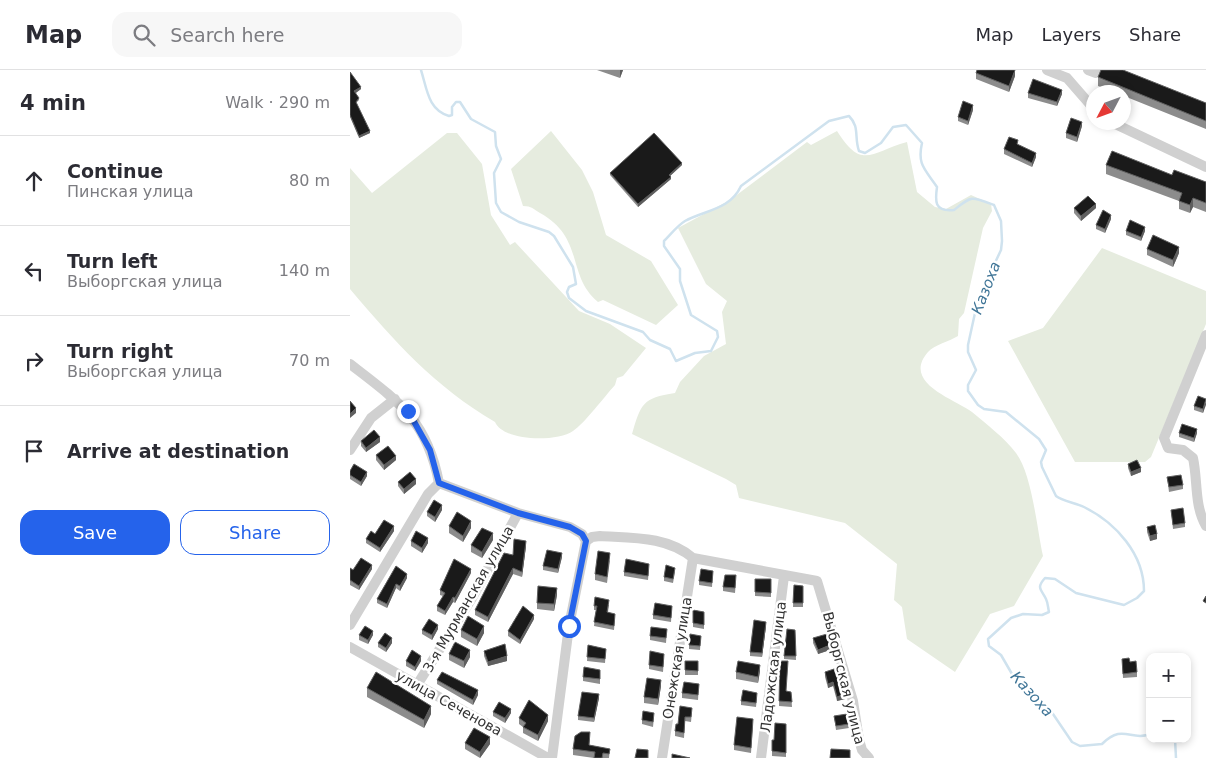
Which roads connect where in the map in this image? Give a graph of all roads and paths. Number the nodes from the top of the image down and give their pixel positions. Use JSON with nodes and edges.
{"nodes":[{"id":1,"x":1047,"y":70,"type":"edge"},
{"id":2,"x":1088,"y":70,"type":"edge"},
{"id":3,"x":1097,"y":70,"type":"edge"},
{"id":4,"x":1069,"y":74,"type":"edge"},
{"id":5,"x":1086,"y":98,"type":"edge"},
{"id":6,"x":1128,"y":130,"type":"edge"},
{"id":7,"x":1206,"y":167,"type":"edge"},
{"id":8,"x":1206,"y":335,"type":"edge"},
{"id":9,"x":350,"y":364,"type":"edge"},
{"id":10,"x":396,"y":399,"type":"junction"},
{"id":11,"x":350,"y":450,"type":"edge"},
{"id":12,"x":439,"y":483,"type":"junction"},
{"id":13,"x":518,"y":513,"type":"junction"},
{"id":14,"x":1206,"y":526,"type":"edge"},
{"id":15,"x":586,"y":541,"type":"junction"},
{"id":16,"x":693,"y":558,"type":"junction"},
{"id":17,"x":784,"y":576,"type":"junction"},
{"id":18,"x":350,"y":625,"type":"edge"},
{"id":19,"x":350,"y":647,"type":"edge"},
{"id":20,"x":417,"y":685,"type":"junction"},
{"id":21,"x":550,"y":758,"type":"edge"},
{"id":22,"x":662,"y":758,"type":"edge"},
{"id":23,"x":761,"y":758,"type":"edge"},
{"id":24,"x":869,"y":758,"type":"edge"}],
"edges":[{"from":1,"to":4,"type":"street"},
{"from":2,"to":3,"type":"street"},
{"from":4,"to":5,"type":"street"},
{"from":6,"to":7,"type":"street"},
{"from":8,"to":14,"type":"street"},
{"from":9,"to":10,"type":"street"},
{"from":10,"to":11,"type":"street"},
{"from":10,"to":12,"type":"street"},
{"from":12,"to":13,"type":"street"},
{"from":12,"to":18,"type":"street"},
{"from":13,"to":15,"type":"street"},
{"from":13,"to":20,"type":"street","name":"3-я Мурманская улица"},
{"from":15,"to":16,"type":"street","name":"Выборгская улица"},
{"from":15,"to":21,"type":"street"},
{"from":16,"to":17,"type":"street","name":"Выборгская улица"},
{"from":16,"to":22,"type":"street","name":"Онежская улица"},
{"from":17,"to":23,"type":"street","name":"Ладожская улица"},
{"from":17,"to":24,"type":"street","name":"Выборгская улица"},
{"from":19,"to":20,"type":"street","name":"улица Сеченова"},
{"from":20,"to":21,"type":"street","name":"улица Сеченова"}]}
